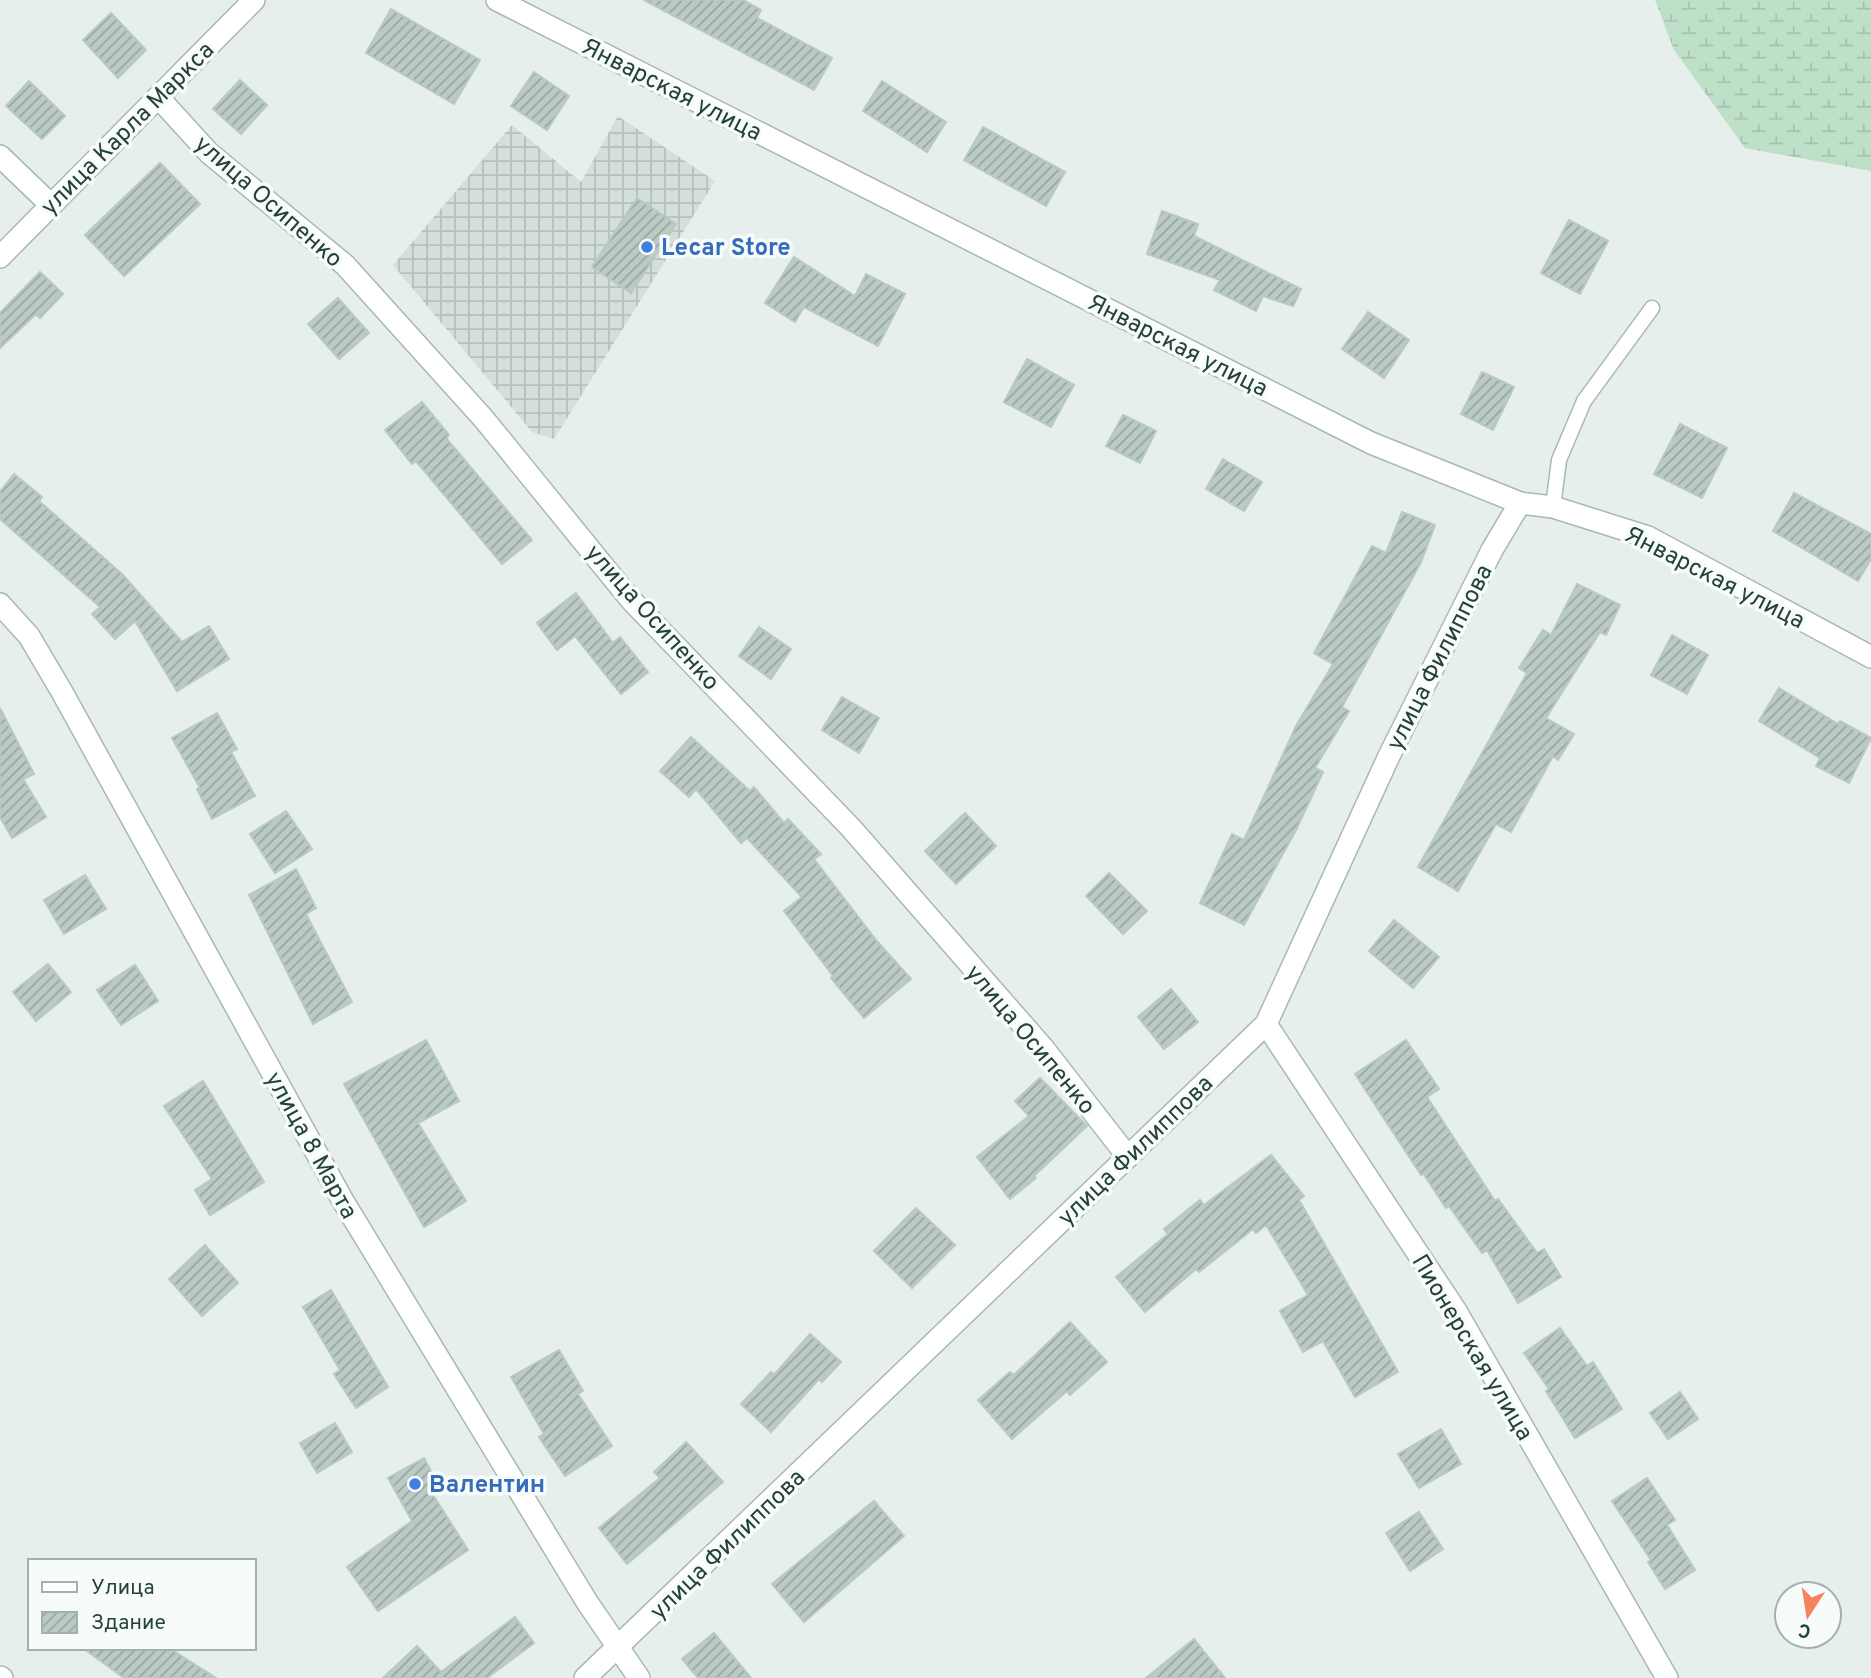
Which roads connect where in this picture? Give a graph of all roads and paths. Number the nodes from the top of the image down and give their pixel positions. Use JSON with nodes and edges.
{"nodes":[{"id":1,"x":254,"y":0,"type":"edge"},
{"id":2,"x":497,"y":0,"type":"edge"},
{"id":3,"x":158,"y":97,"type":"junction"},
{"id":4,"x":0,"y":156,"type":"edge"},
{"id":5,"x":51,"y":205,"type":"junction"},
{"id":6,"x":0,"y":257,"type":"edge"},
{"id":7,"x":1652,"y":308,"type":"dead end"},
{"id":8,"x":1520,"y":503,"type":"junction"},
{"id":9,"x":1553,"y":507,"type":"junction"},
{"id":10,"x":0,"y":604,"type":"edge"},
{"id":11,"x":1871,"y":657,"type":"edge"},
{"id":12,"x":1266,"y":1024,"type":"junction"},
{"id":13,"x":1128,"y":1157,"type":"junction"},
{"id":14,"x":620,"y":1647,"type":"junction"},
{"id":15,"x":585,"y":1678,"type":"edge"},
{"id":16,"x":639,"y":1678,"type":"edge"},
{"id":17,"x":1667,"y":1678,"type":"edge"}],
"edges":[{"from":1,"to":3,"type":"street","name":"улица Карла Маркса"},
{"from":2,"to":8,"type":"street","name":"Январская улица"},
{"from":3,"to":5,"type":"street","name":"улица Карла Маркса"},
{"from":3,"to":13,"type":"street","name":"улица Осипенко"},
{"from":4,"to":5,"type":"street"},
{"from":5,"to":6,"type":"street","name":"улица Карла Маркса"},
{"from":7,"to":9,"type":"lane"},
{"from":8,"to":9,"type":"street","name":"Январская улица"},
{"from":8,"to":12,"type":"street","name":"улица Филиппова"},
{"from":9,"to":11,"type":"street","name":"Январская улица"},
{"from":10,"to":14,"type":"street","name":"улица 8 Марта"},
{"from":12,"to":13,"type":"street","name":"улица Филиппова"},
{"from":12,"to":17,"type":"street","name":"Пионерская улица"},
{"from":13,"to":14,"type":"street","name":"улица Филиппова"},
{"from":14,"to":15,"type":"street","name":"улица Филиппова"},
{"from":14,"to":16,"type":"street","name":"улица 8 Марта"}]}
